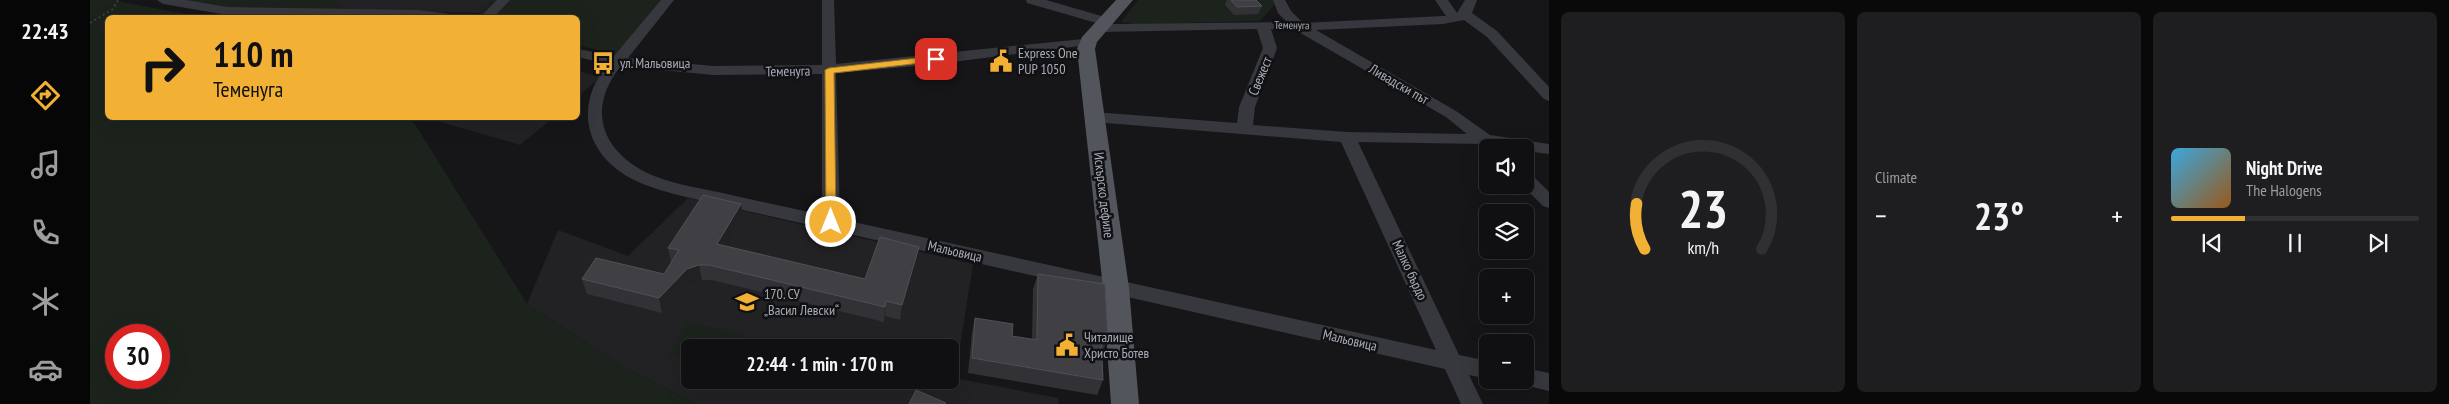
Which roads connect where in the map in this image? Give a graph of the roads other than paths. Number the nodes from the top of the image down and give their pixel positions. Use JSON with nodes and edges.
{"nodes":[{"id":1,"x":163,"y":0,"type":"edge"},
{"id":2,"x":407,"y":0,"type":"edge"},
{"id":3,"x":504,"y":0,"type":"edge"},
{"id":4,"x":668,"y":0,"type":"edge"},
{"id":5,"x":828,"y":0,"type":"edge"},
{"id":6,"x":1032,"y":0,"type":"edge"},
{"id":7,"x":1125,"y":0,"type":"edge"},
{"id":8,"x":1278,"y":0,"type":"edge"},
{"id":9,"x":1440,"y":0,"type":"edge"},
{"id":10,"x":1471,"y":0,"type":"edge"},
{"id":11,"x":396,"y":13,"type":"junction"},
{"id":12,"x":418,"y":15,"type":"edge"},
{"id":13,"x":488,"y":15,"type":"edge"},
{"id":14,"x":1460,"y":16,"type":"junction"},
{"id":15,"x":1263,"y":25,"type":"junction"},
{"id":16,"x":1300,"y":27,"type":"junction"},
{"id":17,"x":1099,"y":30,"type":"junction"},
{"id":18,"x":580,"y":53,"type":"edge"},
{"id":19,"x":618,"y":61,"type":"junction"},
{"id":20,"x":829,"y":70,"type":"junction"},
{"id":21,"x":1549,"y":96,"type":"edge"},
{"id":22,"x":1094,"y":118,"type":"junction"},
{"id":23,"x":1245,"y":128,"type":"junction"},
{"id":24,"x":1347,"y":137,"type":"junction"},
{"id":25,"x":1484,"y":139,"type":"edge"},
{"id":26,"x":1479,"y":143,"type":"edge"},
{"id":27,"x":1534,"y":148,"type":"edge"},
{"id":28,"x":1549,"y":149,"type":"edge"},
{"id":29,"x":1534,"y":187,"type":"edge"},
{"id":30,"x":1549,"y":202,"type":"edge"},
{"id":31,"x":831,"y":222,"type":"junction"},
{"id":32,"x":1116,"y":288,"type":"junction"},
{"id":33,"x":1453,"y":363,"type":"junction"},
{"id":34,"x":1479,"y":368,"type":"edge"},
{"id":35,"x":1534,"y":379,"type":"edge"},
{"id":36,"x":1549,"y":382,"type":"edge"},
{"id":37,"x":1125,"y":404,"type":"edge"},
{"id":38,"x":1472,"y":404,"type":"edge"}],
"edges":[{"from":1,"to":11,"type":"street"},
{"from":2,"to":11,"type":"street"},
{"from":3,"to":13,"type":"street"},
{"from":4,"to":19,"type":"street","name":"Мальовица"},
{"from":5,"to":20,"type":"street"},
{"from":6,"to":17,"type":"street"},
{"from":7,"to":17,"type":"main road"},
{"from":8,"to":16,"type":"street"},
{"from":9,"to":14,"type":"street"},
{"from":10,"to":14,"type":"street"},
{"from":11,"to":12,"type":"street"},
{"from":14,"to":16,"type":"street","name":"Теменуга"},
{"from":14,"to":21,"type":"street"},
{"from":15,"to":16,"type":"street","name":"Теменуга"},
{"from":15,"to":17,"type":"street","name":"Теменуга"},
{"from":15,"to":23,"type":"street","name":"Свежест"},
{"from":16,"to":25,"type":"street","name":"Ливадски път"},
{"from":17,"to":20,"type":"street","name":"Теменуга"},
{"from":17,"to":22,"type":"main road","name":"Искърско дефиле"},
{"from":18,"to":19,"type":"street","name":"Теменуга"},
{"from":19,"to":20,"type":"street","name":"Теменуга"},
{"from":19,"to":31,"type":"street","name":"Мальовица"},
{"from":20,"to":31,"type":"street"},
{"from":22,"to":23,"type":"street"},
{"from":22,"to":32,"type":"main road","name":"Искърско дефиле"},
{"from":23,"to":24,"type":"street"},
{"from":24,"to":26,"type":"street"},
{"from":24,"to":33,"type":"street","name":"Малко бърдо"},
{"from":27,"to":28,"type":"street"},
{"from":29,"to":30,"type":"street"},
{"from":31,"to":32,"type":"street","name":"Мальовица"},
{"from":32,"to":33,"type":"street","name":"Мальовица"},
{"from":32,"to":37,"type":"main road","name":"Искърско дефиле"},
{"from":33,"to":34,"type":"street","name":"Мальовица"},
{"from":33,"to":38,"type":"street","name":"Малко бърдо"},
{"from":35,"to":36,"type":"street"}]}
